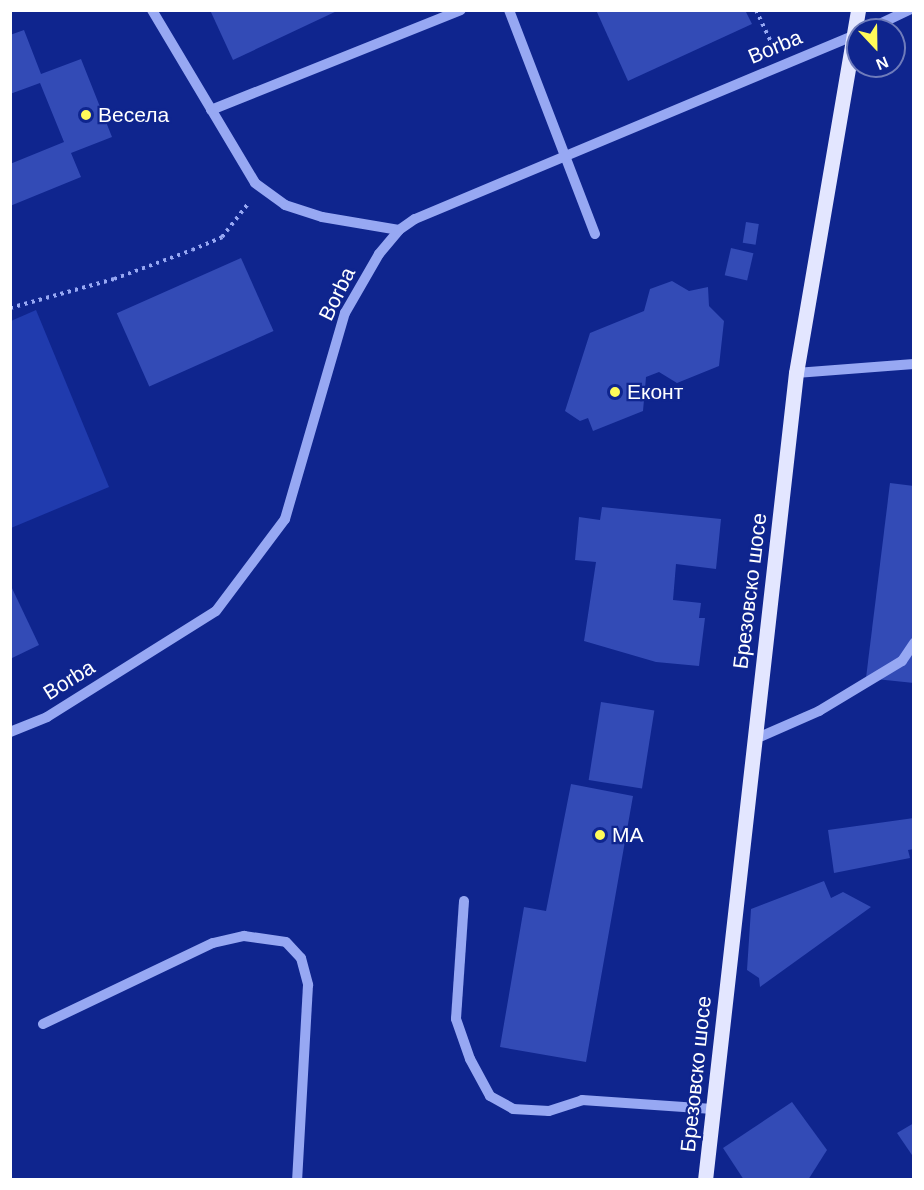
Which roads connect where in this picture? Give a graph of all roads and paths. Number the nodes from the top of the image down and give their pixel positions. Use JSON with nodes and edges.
{"nodes":[{"id":1,"x":152,"y":10,"type":"edge"},
{"id":2,"x":461,"y":10,"type":"edge"},
{"id":3,"x":509,"y":10,"type":"edge"},
{"id":4,"x":756,"y":10,"type":"edge"},
{"id":5,"x":909,"y":10,"type":"edge"},
{"id":6,"x":892,"y":18,"type":"edge"},
{"id":7,"x":846,"y":39,"type":"edge"},
{"id":8,"x":781,"y":66,"type":"junction"},
{"id":9,"x":852,"y":78,"type":"edge"},
{"id":10,"x":211,"y":110,"type":"junction"},
{"id":11,"x":566,"y":157,"type":"junction"},
{"id":12,"x":269,"y":194,"type":"junction"},
{"id":13,"x":399,"y":230,"type":"junction"},
{"id":14,"x":595,"y":234,"type":"dead end"},
{"id":15,"x":10,"y":308,"type":"edge"},
{"id":16,"x":914,"y":364,"type":"edge"},
{"id":17,"x":796,"y":373,"type":"junction"},
{"id":18,"x":914,"y":643,"type":"edge"},
{"id":19,"x":902,"y":661,"type":"junction"},
{"id":20,"x":914,"y":668,"type":"edge"},
{"id":21,"x":10,"y":732,"type":"edge"},
{"id":22,"x":755,"y":739,"type":"junction"},
{"id":23,"x":464,"y":901,"type":"dead end"},
{"id":24,"x":43,"y":1024,"type":"dead end"},
{"id":25,"x":713,"y":1109,"type":"junction"},
{"id":26,"x":297,"y":1179,"type":"edge"},
{"id":27,"x":705,"y":1179,"type":"edge"}],
"edges":[{"from":1,"to":10,"type":"street"},
{"from":2,"to":10,"type":"street"},
{"from":3,"to":11,"type":"street"},
{"from":4,"to":8,"type":"path"},
{"from":5,"to":6,"type":"street","name":"Borba"},
{"from":7,"to":8,"type":"street","name":"Borba"},
{"from":8,"to":11,"type":"street","name":"Borba"},
{"from":9,"to":17,"type":"main road","name":"Брезовско шосе"},
{"from":10,"to":12,"type":"street"},
{"from":11,"to":13,"type":"street","name":"Borba"},
{"from":11,"to":14,"type":"street"},
{"from":12,"to":13,"type":"street"},
{"from":12,"to":15,"type":"path"},
{"from":13,"to":21,"type":"street","name":"Borba"},
{"from":16,"to":17,"type":"street"},
{"from":17,"to":22,"type":"main road","name":"Брезовско шосе"},
{"from":18,"to":19,"type":"street"},
{"from":19,"to":20,"type":"street"},
{"from":19,"to":22,"type":"street"},
{"from":22,"to":25,"type":"main road","name":"Брезовско шосе"},
{"from":23,"to":25,"type":"street"},
{"from":24,"to":26,"type":"street"},
{"from":25,"to":27,"type":"main road","name":"Брезовско шосе"}]}
